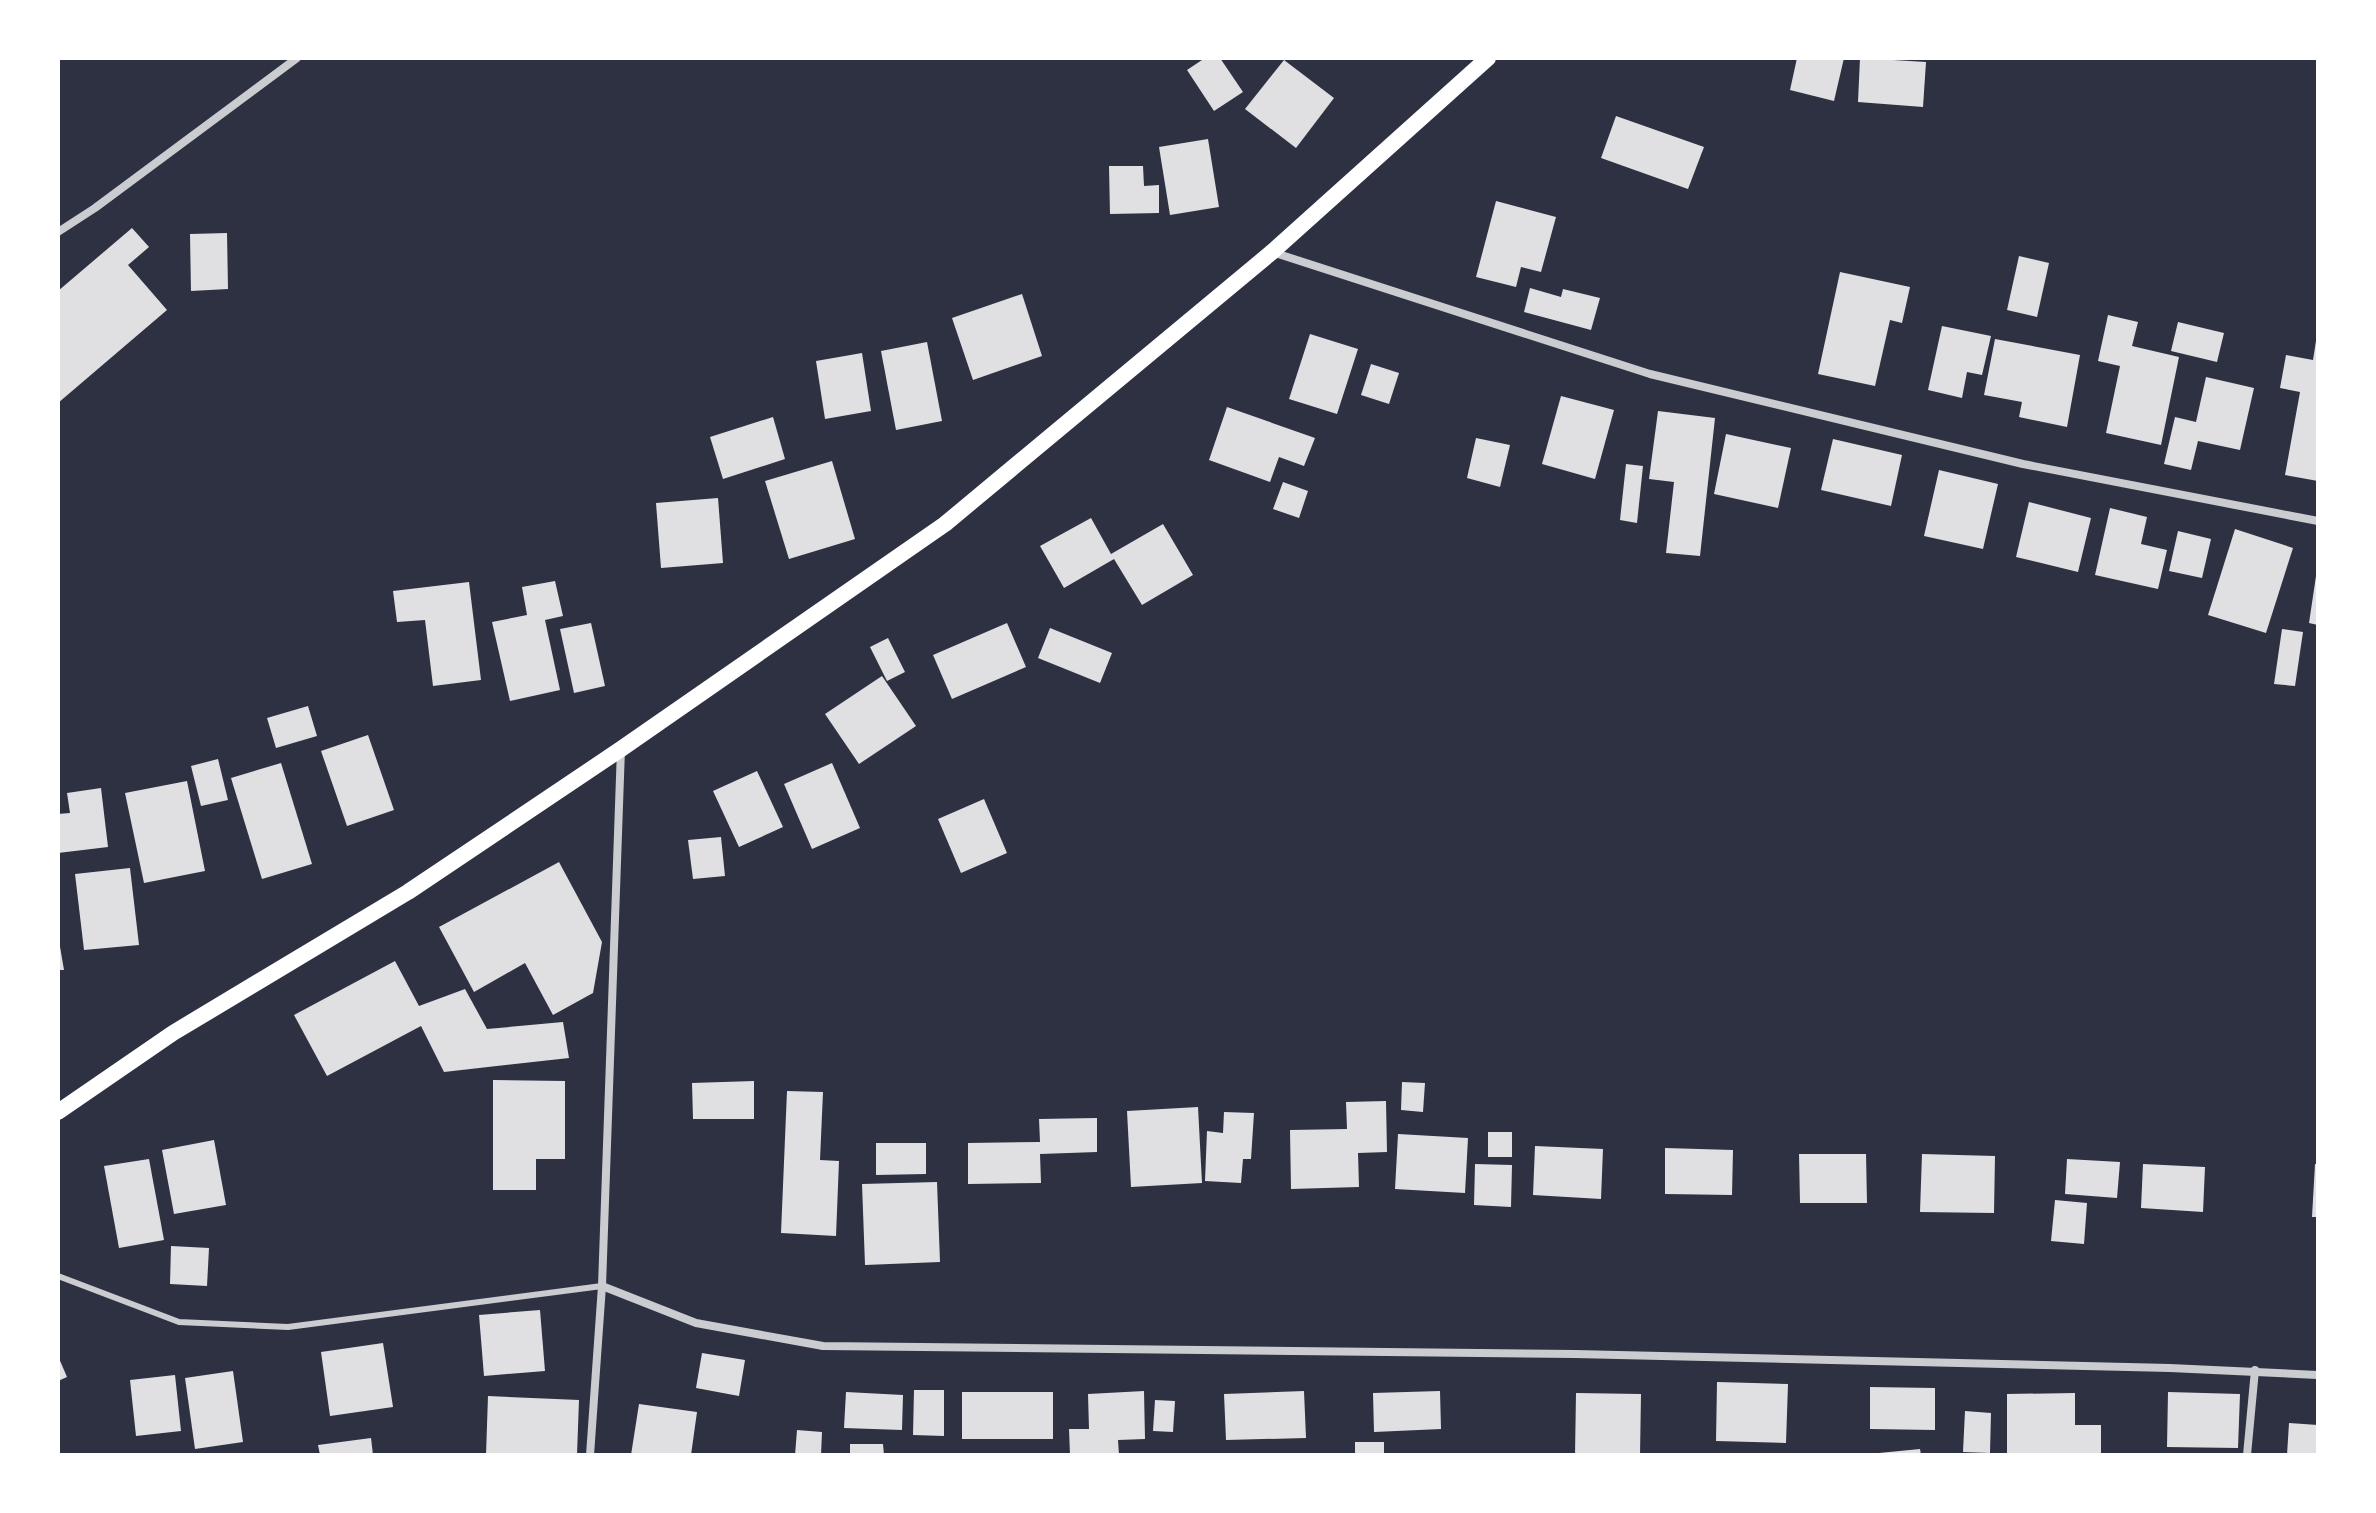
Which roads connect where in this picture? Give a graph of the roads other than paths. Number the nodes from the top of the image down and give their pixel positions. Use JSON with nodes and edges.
{"nodes":[{"id":1,"x":297,"y":58,"type":"edge"},
{"id":2,"x":1488,"y":58,"type":"edge"},
{"id":3,"x":58,"y":232,"type":"edge"},
{"id":4,"x":1272,"y":252,"type":"junction"},
{"id":5,"x":2318,"y":521,"type":"edge"},
{"id":6,"x":621,"y":749,"type":"junction"},
{"id":7,"x":58,"y":1112,"type":"edge"},
{"id":8,"x":58,"y":1276,"type":"edge"},
{"id":9,"x":602,"y":1286,"type":"junction"},
{"id":10,"x":2255,"y":1370,"type":"junction"},
{"id":11,"x":2318,"y":1375,"type":"edge"},
{"id":12,"x":590,"y":1455,"type":"edge"},
{"id":13,"x":2247,"y":1455,"type":"edge"}],
"edges":[{"from":1,"to":3,"type":"street"},
{"from":2,"to":4,"type":"main road"},
{"from":4,"to":5,"type":"street"},
{"from":4,"to":6,"type":"main road"},
{"from":6,"to":7,"type":"main road"},
{"from":6,"to":9,"type":"street"},
{"from":8,"to":9,"type":"lane"},
{"from":9,"to":10,"type":"street"},
{"from":9,"to":12,"type":"street"},
{"from":10,"to":11,"type":"street"},
{"from":10,"to":13,"type":"street"}]}
